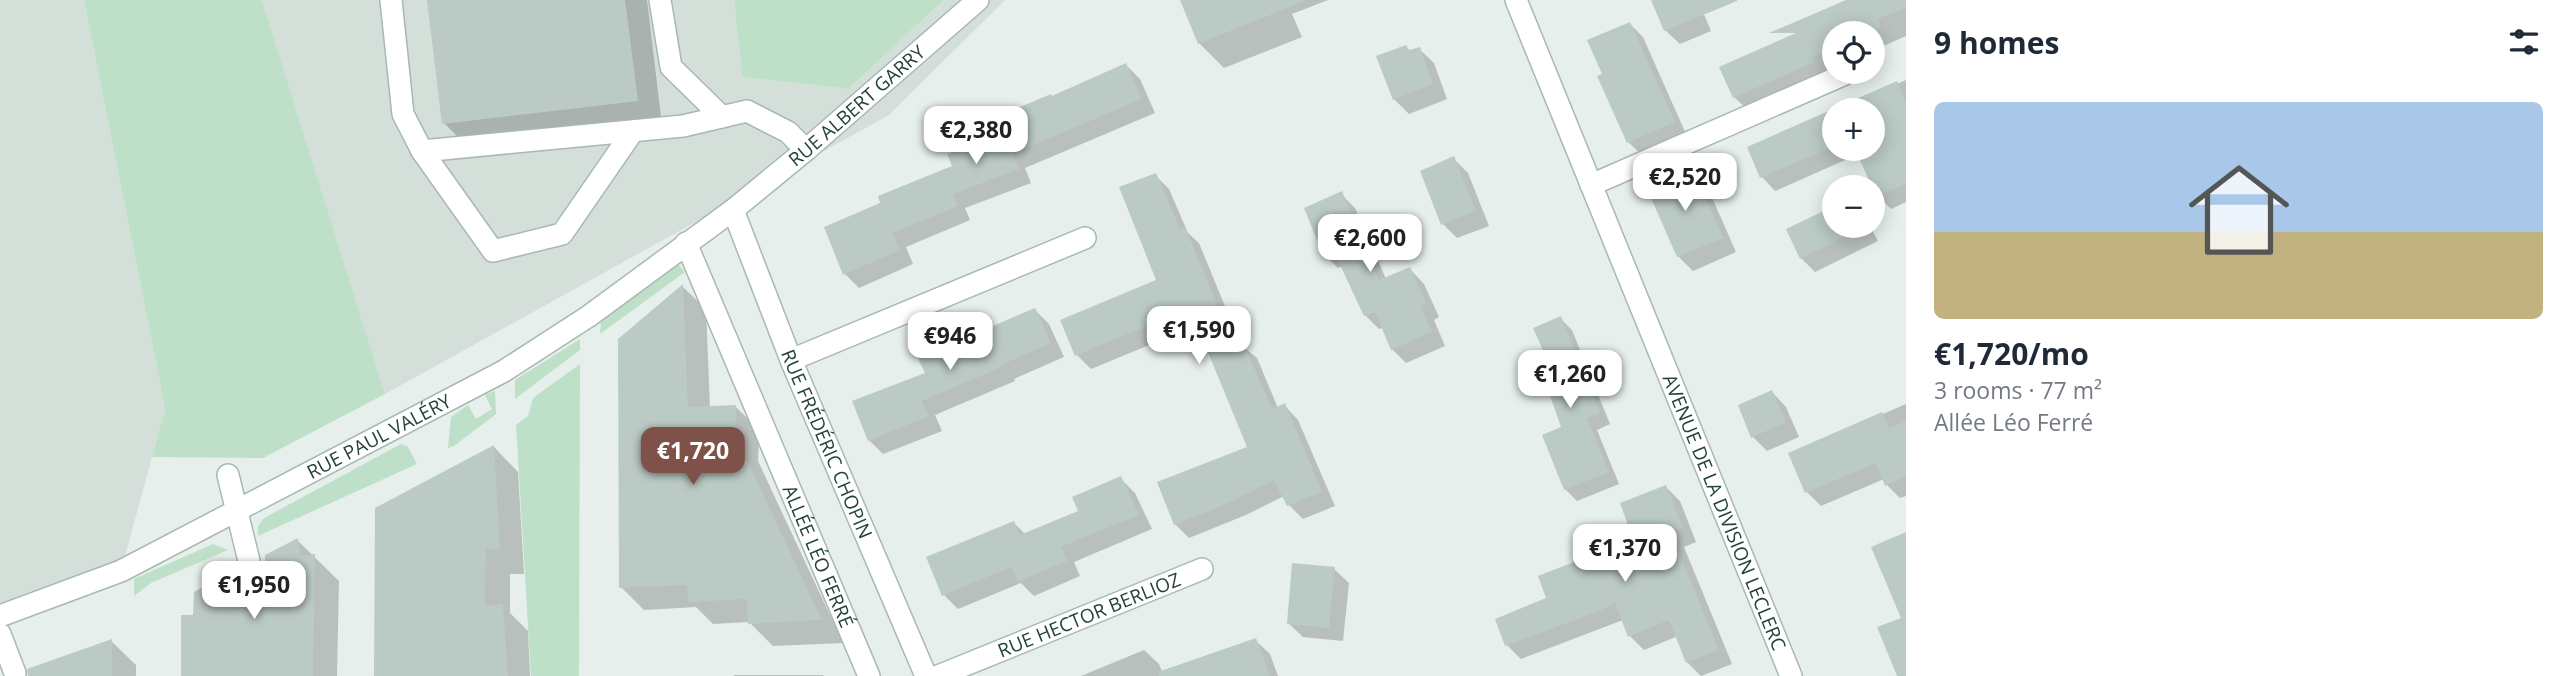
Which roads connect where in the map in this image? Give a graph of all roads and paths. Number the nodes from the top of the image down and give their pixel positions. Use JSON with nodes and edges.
{"nodes":[{"id":1,"x":391,"y":0,"type":"edge"},
{"id":2,"x":660,"y":0,"type":"edge"},
{"id":3,"x":978,"y":0,"type":"edge"},
{"id":4,"x":1516,"y":0,"type":"edge"},
{"id":5,"x":1822,"y":84,"type":"edge"},
{"id":6,"x":722,"y":117,"type":"junction"},
{"id":7,"x":633,"y":131,"type":"junction"},
{"id":8,"x":806,"y":150,"type":"junction"},
{"id":9,"x":422,"y":151,"type":"junction"},
{"id":10,"x":1591,"y":185,"type":"junction"},
{"id":11,"x":733,"y":210,"type":"junction"},
{"id":12,"x":1085,"y":238,"type":"dead end"},
{"id":13,"x":686,"y":243,"type":"junction"},
{"id":14,"x":791,"y":360,"type":"junction"},
{"id":15,"x":228,"y":475,"type":"dead end"},
{"id":16,"x":237,"y":511,"type":"junction"},
{"id":17,"x":249,"y":561,"type":"dead end"},
{"id":18,"x":1202,"y":569,"type":"dead end"},
{"id":19,"x":0,"y":616,"type":"edge"},
{"id":20,"x":0,"y":634,"type":"edge"},
{"id":21,"x":15,"y":673,"type":"dead end"},
{"id":22,"x":869,"y":676,"type":"edge"},
{"id":23,"x":926,"y":676,"type":"edge"},
{"id":24,"x":938,"y":676,"type":"edge"},
{"id":25,"x":1791,"y":676,"type":"edge"}],
"edges":[{"from":1,"to":9,"type":"street"},
{"from":2,"to":6,"type":"street"},
{"from":3,"to":8,"type":"street","name":"RUE ALBERT GARRY"},
{"from":4,"to":10,"type":"street","name":"AVENUE DE LA DIVISION LECLERC"},
{"from":5,"to":10,"type":"street"},
{"from":6,"to":7,"type":"street"},
{"from":6,"to":8,"type":"street"},
{"from":7,"to":9,"type":"street"},
{"from":7,"to":9,"type":"street"},
{"from":8,"to":11,"type":"street","name":"RUE ALBERT GARRY"},
{"from":10,"to":25,"type":"street","name":"AVENUE DE LA DIVISION LECLERC"},
{"from":11,"to":13,"type":"street","name":"RUE PAUL VALÉRY"},
{"from":11,"to":14,"type":"street","name":"RUE FRÉDÉRIC CHOPIN"},
{"from":12,"to":14,"type":"street"},
{"from":13,"to":16,"type":"street","name":"RUE PAUL VALÉRY"},
{"from":13,"to":22,"type":"street","name":"ALLÉE LÉO FERRÉ"},
{"from":14,"to":23,"type":"street","name":"RUE FRÉDÉRIC CHOPIN"},
{"from":15,"to":16,"type":"street"},
{"from":16,"to":17,"type":"street"},
{"from":16,"to":19,"type":"street","name":"RUE PAUL VALÉRY"},
{"from":18,"to":24,"type":"street","name":"RUE HECTOR BERLIOZ"},
{"from":20,"to":21,"type":"street"}]}
